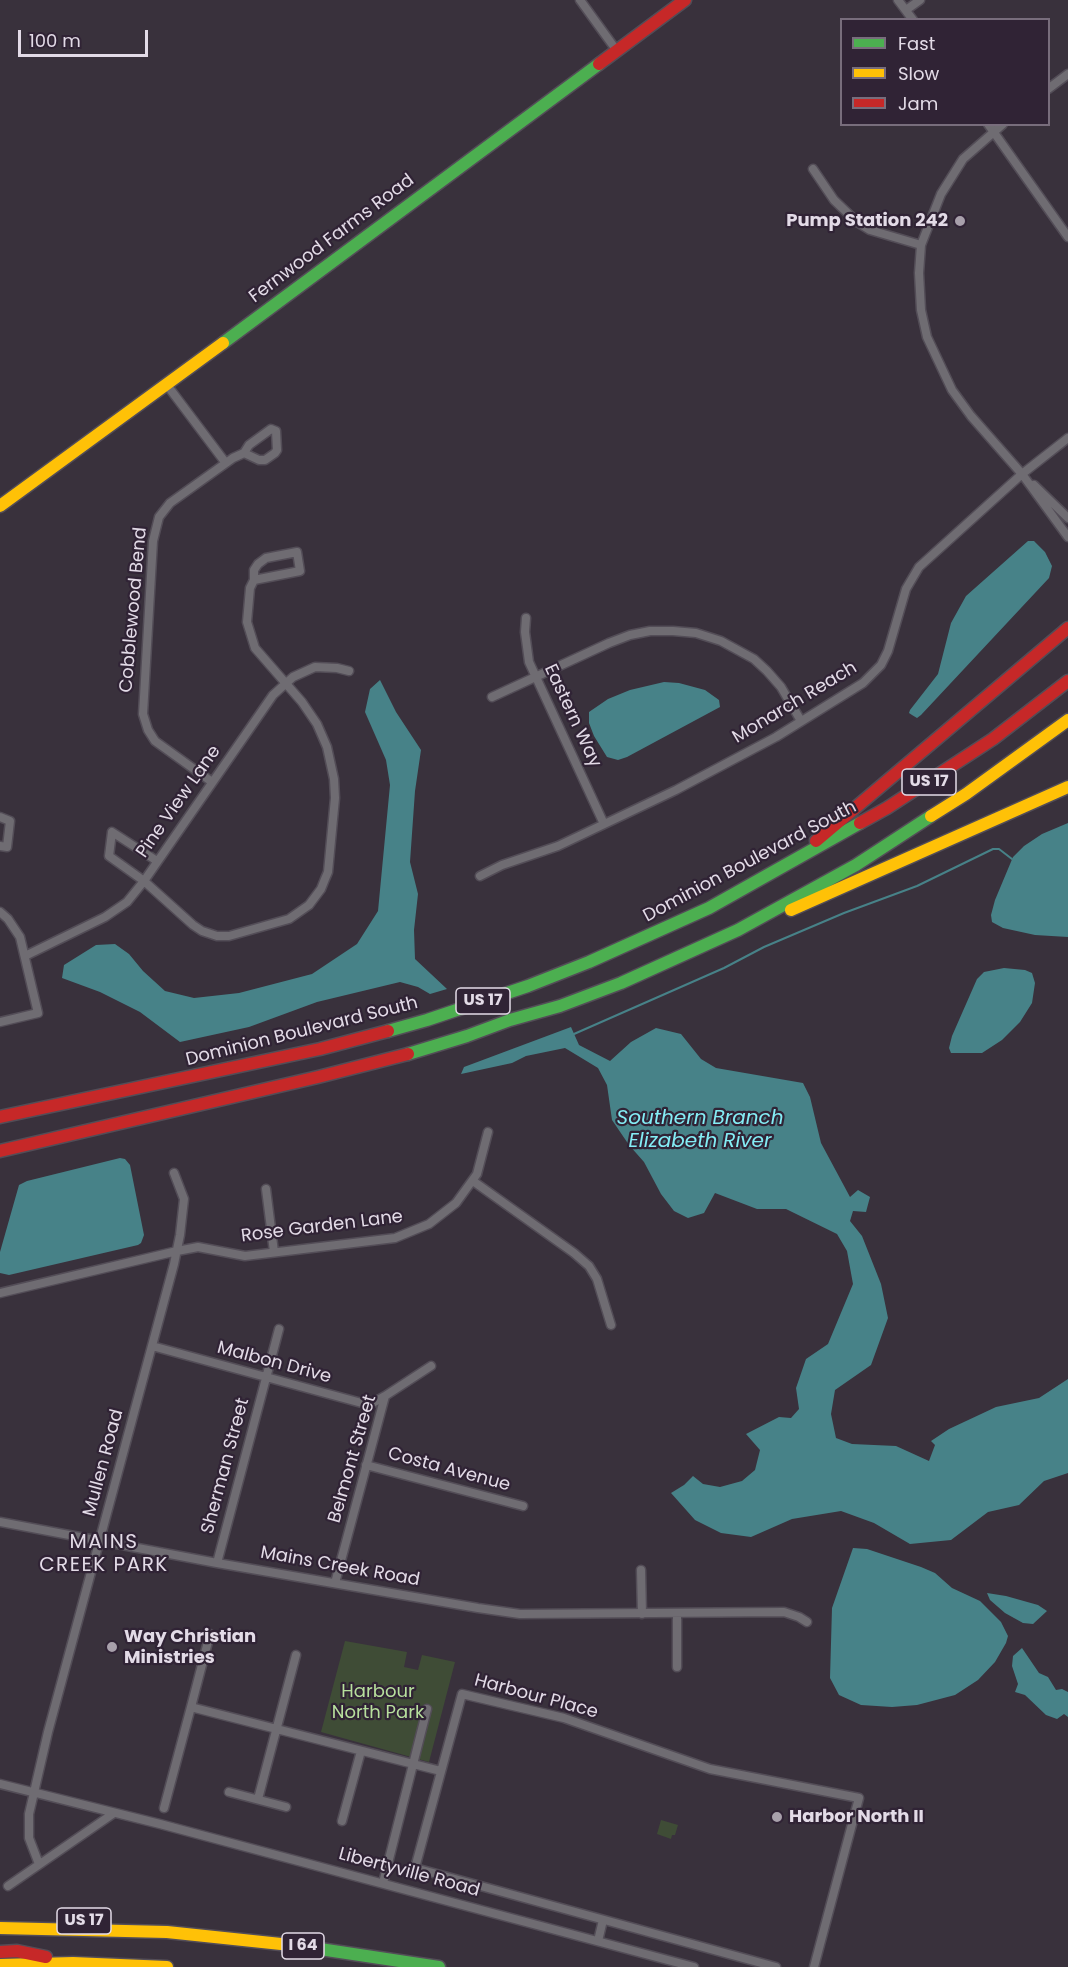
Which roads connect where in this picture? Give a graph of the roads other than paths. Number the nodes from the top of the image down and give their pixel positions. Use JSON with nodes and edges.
{"nodes":[{"id":1,"x":580,"y":0,"type":"edge"},
{"id":2,"x":685,"y":0,"type":"edge"},
{"id":3,"x":898,"y":0,"type":"edge"},
{"id":4,"x":920,"y":0,"type":"edge"},
{"id":5,"x":906,"y":10,"type":"junction"},
{"id":6,"x":912,"y":18,"type":"edge"},
{"id":7,"x":617,"y":51,"type":"junction"},
{"id":8,"x":1068,"y":74,"type":"edge"},
{"id":9,"x":1050,"y":88,"type":"edge"},
{"id":10,"x":990,"y":128,"type":"edge"},
{"id":11,"x":813,"y":169,"type":"dead end"},
{"id":12,"x":1068,"y":237,"type":"edge"},
{"id":13,"x":921,"y":245,"type":"junction"},
{"id":14,"x":167,"y":385,"type":"junction"},
{"id":15,"x":1068,"y":438,"type":"edge"},
{"id":16,"x":244,"y":453,"type":"dead end"},
{"id":17,"x":225,"y":462,"type":"junction"},
{"id":18,"x":1022,"y":474,"type":"junction"},
{"id":19,"x":0,"y":506,"type":"edge"},
{"id":20,"x":1068,"y":518,"type":"edge"},
{"id":21,"x":1068,"y":537,"type":"edge"},
{"id":22,"x":254,"y":580,"type":"junction"},
{"id":23,"x":526,"y":618,"type":"dead end"},
{"id":24,"x":1068,"y":628,"type":"edge"},
{"id":25,"x":349,"y":671,"type":"dead end"},
{"id":26,"x":535,"y":677,"type":"junction"},
{"id":27,"x":1068,"y":681,"type":"edge"},
{"id":28,"x":286,"y":684,"type":"junction"},
{"id":29,"x":492,"y":697,"type":"dead end"},
{"id":30,"x":1068,"y":720,"type":"edge"},
{"id":31,"x":801,"y":721,"type":"junction"},
{"id":32,"x":212,"y":782,"type":"junction"},
{"id":33,"x":1068,"y":787,"type":"edge"},
{"id":34,"x":0,"y":817,"type":"edge"},
{"id":35,"x":604,"y":824,"type":"junction"},
{"id":36,"x":0,"y":846,"type":"edge"},
{"id":37,"x":157,"y":861,"type":"junction"},
{"id":38,"x":781,"y":869,"type":"junction"},
{"id":39,"x":480,"y":876,"type":"dead end"},
{"id":40,"x":144,"y":881,"type":"junction"},
{"id":41,"x":0,"y":912,"type":"edge"},
{"id":42,"x":738,"y":930,"type":"junction"},
{"id":43,"x":25,"y":956,"type":"junction"},
{"id":44,"x":0,"y":1022,"type":"edge"},
{"id":45,"x":0,"y":1117,"type":"edge"},
{"id":46,"x":488,"y":1132,"type":"dead end"},
{"id":47,"x":0,"y":1151,"type":"edge"},
{"id":48,"x":174,"y":1173,"type":"dead end"},
{"id":49,"x":473,"y":1181,"type":"junction"},
{"id":50,"x":266,"y":1189,"type":"dead end"},
{"id":51,"x":177,"y":1251,"type":"junction"},
{"id":52,"x":274,"y":1252,"type":"junction"},
{"id":53,"x":0,"y":1293,"type":"edge"},
{"id":54,"x":611,"y":1325,"type":"dead end"},
{"id":55,"x":279,"y":1329,"type":"dead end"},
{"id":56,"x":152,"y":1346,"type":"junction"},
{"id":57,"x":431,"y":1366,"type":"dead end"},
{"id":58,"x":266,"y":1378,"type":"junction"},
{"id":59,"x":385,"y":1395,"type":"junction"},
{"id":60,"x":366,"y":1465,"type":"junction"},
{"id":61,"x":523,"y":1506,"type":"dead end"},
{"id":62,"x":0,"y":1522,"type":"edge"},
{"id":63,"x":99,"y":1542,"type":"junction"},
{"id":64,"x":217,"y":1563,"type":"junction"},
{"id":65,"x":641,"y":1570,"type":"dead end"},
{"id":66,"x":335,"y":1583,"type":"junction"},
{"id":67,"x":642,"y":1614,"type":"junction"},
{"id":68,"x":677,"y":1614,"type":"junction"},
{"id":69,"x":807,"y":1622,"type":"dead end"},
{"id":70,"x":210,"y":1634,"type":"dead end"},
{"id":71,"x":296,"y":1655,"type":"dead end"},
{"id":72,"x":677,"y":1667,"type":"dead end"},
{"id":73,"x":191,"y":1707,"type":"junction"},
{"id":74,"x":427,"y":1709,"type":"dead end"},
{"id":75,"x":276,"y":1729,"type":"junction"},
{"id":76,"x":361,"y":1751,"type":"junction"},
{"id":77,"x":413,"y":1764,"type":"junction"},
{"id":78,"x":441,"y":1771,"type":"junction"},
{"id":79,"x":0,"y":1784,"type":"edge"},
{"id":80,"x":229,"y":1792,"type":"dead end"},
{"id":81,"x":34,"y":1793,"type":"junction"},
{"id":82,"x":258,"y":1800,"type":"junction"},
{"id":83,"x":286,"y":1807,"type":"dead end"},
{"id":84,"x":164,"y":1808,"type":"dead end"},
{"id":85,"x":114,"y":1813,"type":"junction"},
{"id":86,"x":342,"y":1821,"type":"dead end"},
{"id":87,"x":39,"y":1864,"type":"junction"},
{"id":88,"x":383,"y":1883,"type":"junction"},
{"id":89,"x":8,"y":1886,"type":"dead end"},
{"id":90,"x":0,"y":1920,"type":"edge"},
{"id":91,"x":603,"y":1920,"type":"junction"},
{"id":92,"x":0,"y":1928,"type":"edge"},
{"id":93,"x":74,"y":1930,"type":"junction"},
{"id":94,"x":167,"y":1932,"type":"junction"},
{"id":95,"x":0,"y":1935,"type":"edge"},
{"id":96,"x":598,"y":1941,"type":"junction"},
{"id":97,"x":0,"y":1952,"type":"edge"},
{"id":98,"x":73,"y":1963,"type":"junction"},
{"id":99,"x":0,"y":1965,"type":"edge"},
{"id":100,"x":167,"y":1967,"type":"edge"},
{"id":101,"x":439,"y":1967,"type":"edge"},
{"id":102,"x":694,"y":1967,"type":"edge"},
{"id":103,"x":776,"y":1967,"type":"edge"},
{"id":104,"x":814,"y":1967,"type":"edge"}],
"edges":[{"from":1,"to":7,"type":"street"},
{"from":2,"to":7,"type":"main road","name":"Fernwood Farms Road"},
{"from":3,"to":5,"type":"street"},
{"from":4,"to":5,"type":"street"},
{"from":5,"to":6,"type":"street"},
{"from":7,"to":14,"type":"main road","name":"Fernwood Farms Road"},
{"from":8,"to":9,"type":"street"},
{"from":10,"to":12,"type":"street"},
{"from":10,"to":13,"type":"street"},
{"from":11,"to":13,"type":"street"},
{"from":13,"to":18,"type":"street"},
{"from":14,"to":17,"type":"street"},
{"from":14,"to":19,"type":"main road","name":"Fernwood Farms Road"},
{"from":15,"to":18,"type":"street","name":"Monarch Reach"},
{"from":16,"to":17,"type":"street","name":"Cobblewood Bend"},
{"from":17,"to":32,"type":"street","name":"Cobblewood Bend"},
{"from":18,"to":20,"type":"street"},
{"from":18,"to":21,"type":"street"},
{"from":18,"to":31,"type":"street","name":"Monarch Reach"},
{"from":22,"to":22,"type":"street"},
{"from":22,"to":28,"type":"street"},
{"from":23,"to":26,"type":"street","name":"Eastern Way"},
{"from":24,"to":38,"type":"main road"},
{"from":25,"to":28,"type":"street","name":"Pine View Lane"},
{"from":26,"to":29,"type":"street"},
{"from":26,"to":31,"type":"street"},
{"from":26,"to":35,"type":"street","name":"Eastern Way"},
{"from":27,"to":38,"type":"main road","name":"Dominion Boulevard South","number":"US 17"},
{"from":28,"to":32,"type":"street","name":"Pine View Lane"},
{"from":28,"to":40,"type":"street"},
{"from":30,"to":42,"type":"main road","number":"US 17"},
{"from":31,"to":35,"type":"street","name":"Monarch Reach"},
{"from":32,"to":37,"type":"street","name":"Pine View Lane"},
{"from":33,"to":42,"type":"main road"},
{"from":34,"to":36,"type":"street"},
{"from":35,"to":39,"type":"street","name":"Monarch Reach"},
{"from":37,"to":40,"type":"street","name":"Pine View Lane"},
{"from":37,"to":40,"type":"street"},
{"from":38,"to":45,"type":"main road","name":"Dominion Boulevard South","number":"US 17"},
{"from":40,"to":43,"type":"street","name":"Pine View Lane"},
{"from":41,"to":43,"type":"street"},
{"from":42,"to":47,"type":"main road","number":"US 17"},
{"from":43,"to":44,"type":"street"},
{"from":46,"to":49,"type":"street","name":"Rose Garden Lane"},
{"from":48,"to":51,"type":"street","name":"Mullen Road"},
{"from":49,"to":52,"type":"street","name":"Rose Garden Lane"},
{"from":49,"to":54,"type":"street"},
{"from":50,"to":52,"type":"street"},
{"from":51,"to":52,"type":"street","name":"Rose Garden Lane"},
{"from":51,"to":53,"type":"street","name":"Rose Garden Lane"},
{"from":51,"to":56,"type":"street","name":"Mullen Road"},
{"from":55,"to":58,"type":"street","name":"Sherman Street"},
{"from":56,"to":58,"type":"street","name":"Malbon Drive"},
{"from":56,"to":63,"type":"street","name":"Mullen Road"},
{"from":57,"to":59,"type":"street","name":"Belmont Street"},
{"from":58,"to":59,"type":"street","name":"Malbon Drive"},
{"from":58,"to":64,"type":"street","name":"Sherman Street"},
{"from":59,"to":60,"type":"street","name":"Belmont Street"},
{"from":60,"to":61,"type":"street","name":"Costa Avenue"},
{"from":60,"to":66,"type":"street","name":"Belmont Street"},
{"from":62,"to":63,"type":"street","name":"Mains Creek Road"},
{"from":63,"to":64,"type":"street","name":"Mains Creek Road"},
{"from":63,"to":81,"type":"street","name":"Mullen Road"},
{"from":64,"to":66,"type":"street","name":"Mains Creek Road"},
{"from":65,"to":67,"type":"street"},
{"from":66,"to":67,"type":"street","name":"Mains Creek Road"},
{"from":67,"to":68,"type":"street","name":"Mains Creek Road"},
{"from":68,"to":69,"type":"street","name":"Mains Creek Road"},
{"from":68,"to":72,"type":"street"},
{"from":70,"to":73,"type":"street"},
{"from":71,"to":75,"type":"street"},
{"from":73,"to":75,"type":"street"},
{"from":73,"to":84,"type":"street"},
{"from":74,"to":77,"type":"street"},
{"from":75,"to":76,"type":"street"},
{"from":75,"to":82,"type":"street"},
{"from":76,"to":77,"type":"street"},
{"from":76,"to":86,"type":"street"},
{"from":77,"to":78,"type":"street"},
{"from":77,"to":88,"type":"street"},
{"from":78,"to":91,"type":"street","name":"Harbour Place"},
{"from":78,"to":104,"type":"street","name":"Harbour Place"},
{"from":79,"to":81,"type":"street","name":"Libertyville Road"},
{"from":80,"to":82,"type":"street"},
{"from":81,"to":85,"type":"street","name":"Libertyville Road"},
{"from":81,"to":87,"type":"street","name":"Mullen Road"},
{"from":82,"to":83,"type":"street"},
{"from":85,"to":87,"type":"street"},
{"from":85,"to":88,"type":"street","name":"Libertyville Road"},
{"from":87,"to":89,"type":"street"},
{"from":88,"to":96,"type":"street","name":"Libertyville Road"},
{"from":90,"to":94,"type":"main road","number":"US 17"},
{"from":91,"to":96,"type":"street"},
{"from":91,"to":103,"type":"street","name":"Harbour Place"},
{"from":92,"to":93,"type":"main road","number":"I 64"},
{"from":93,"to":94,"type":"main road","number":"I 64"},
{"from":93,"to":95,"type":"main road"},
{"from":94,"to":101,"type":"main road","number":"I 64"},
{"from":96,"to":102,"type":"street","name":"Libertyville Road"},
{"from":97,"to":98,"type":"main road"},
{"from":98,"to":99,"type":"main road"},
{"from":98,"to":100,"type":"main road"}]}
